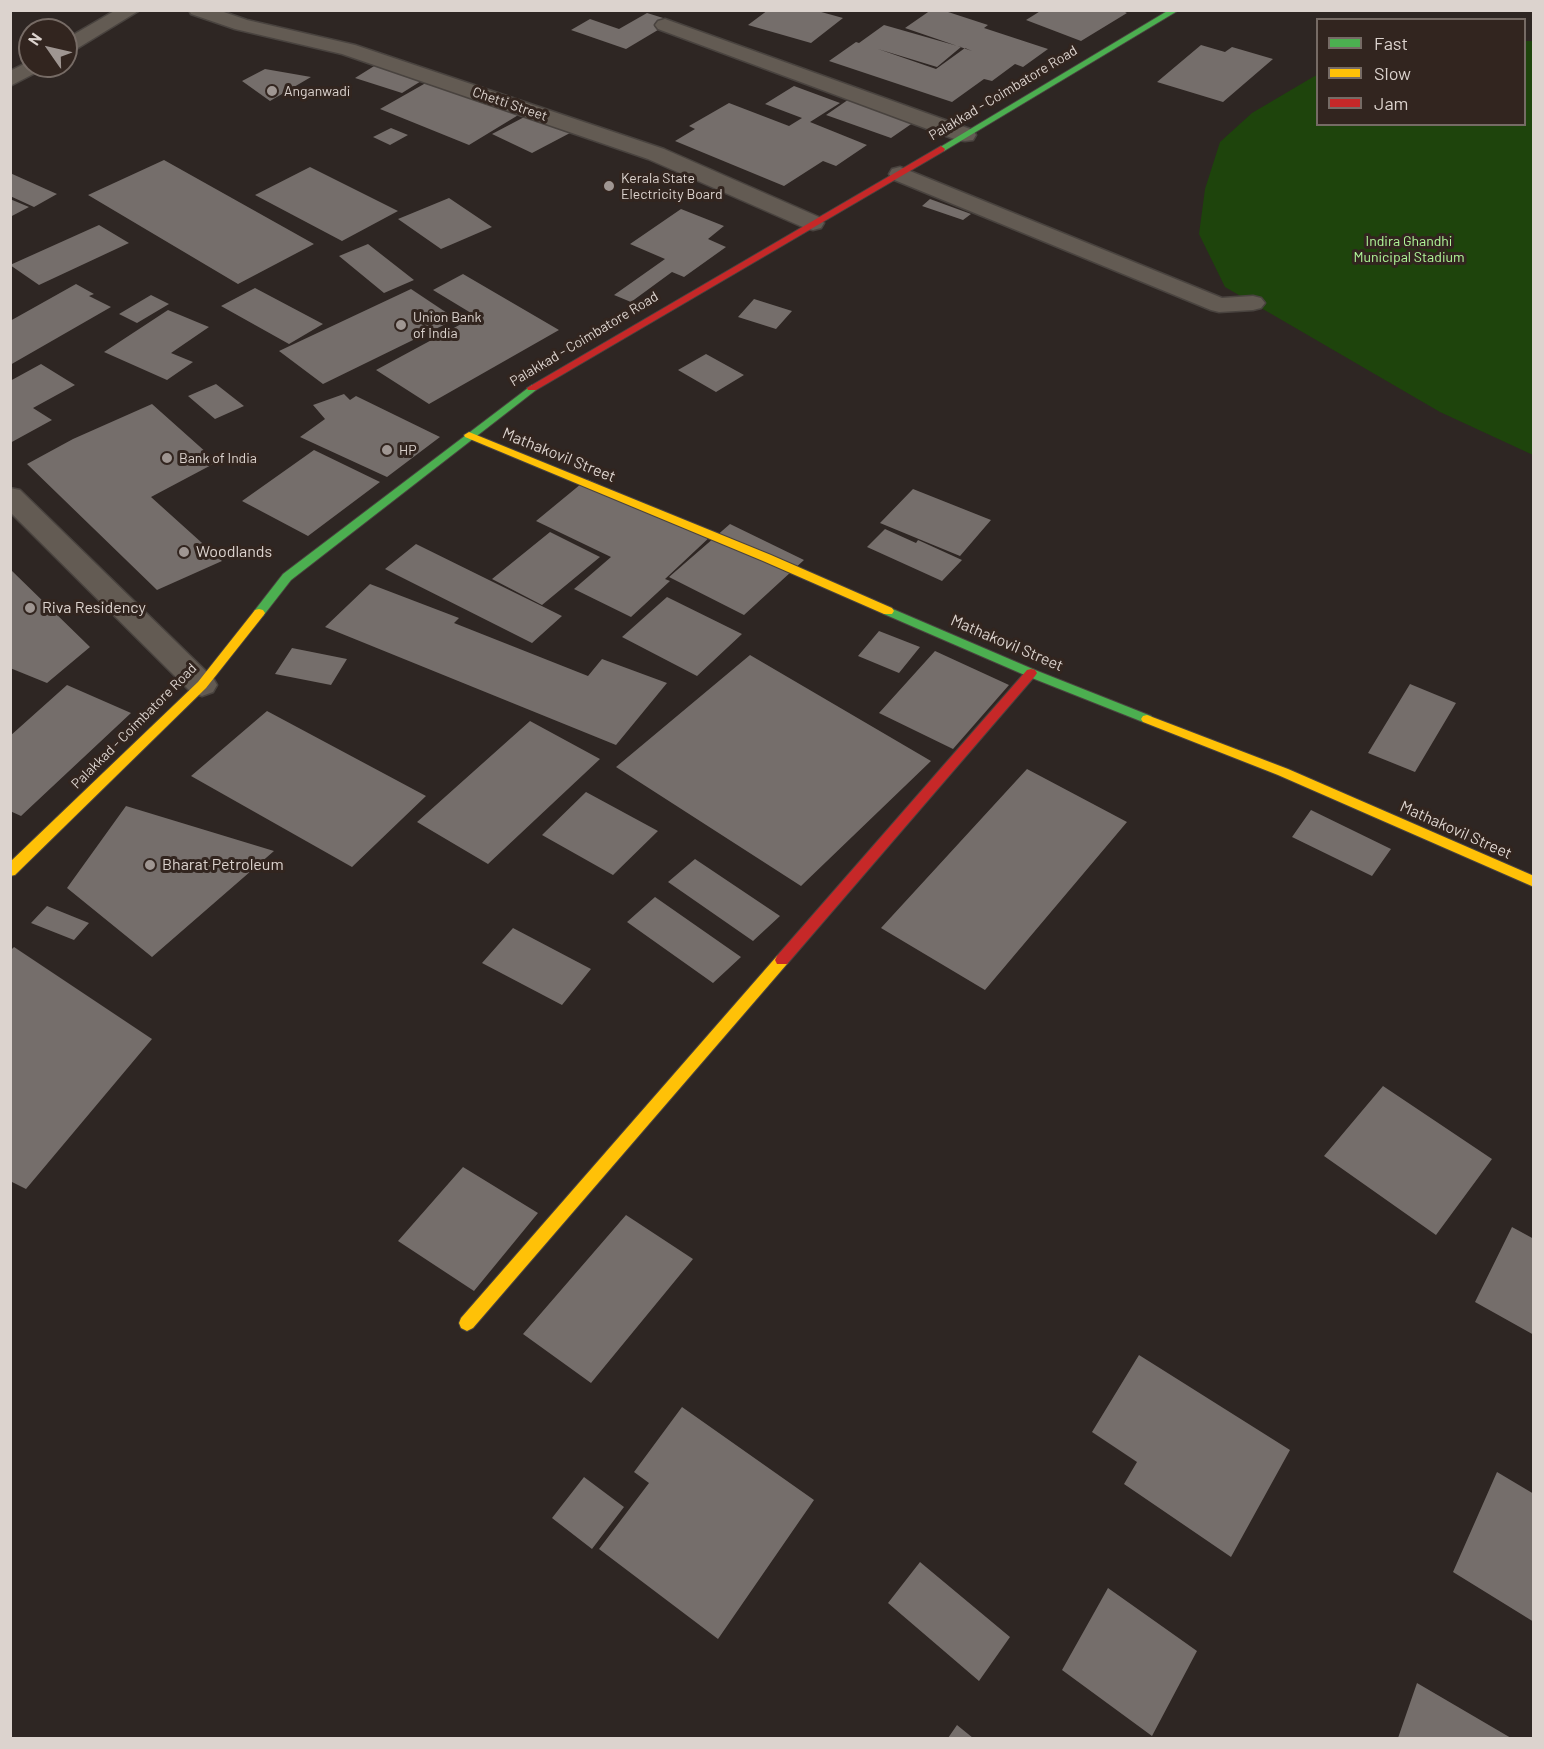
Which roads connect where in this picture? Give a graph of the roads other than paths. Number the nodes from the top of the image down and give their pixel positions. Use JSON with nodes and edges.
{"nodes":[{"id":1,"x":131,"y":10,"type":"edge"},
{"id":2,"x":198,"y":10,"type":"edge"},
{"id":3,"x":1175,"y":10,"type":"edge"},
{"id":4,"x":665,"y":25,"type":"dead end"},
{"id":5,"x":78,"y":40,"type":"edge"},
{"id":6,"x":965,"y":135,"type":"junction"},
{"id":7,"x":900,"y":174,"type":"junction"},
{"id":8,"x":813,"y":224,"type":"junction"},
{"id":9,"x":1253,"y":303,"type":"dead end"},
{"id":10,"x":469,"y":435,"type":"junction"},
{"id":11,"x":10,"y":496,"type":"edge"},
{"id":12,"x":1031,"y":673,"type":"junction"},
{"id":13,"x":202,"y":685,"type":"junction"},
{"id":14,"x":10,"y":870,"type":"edge"},
{"id":15,"x":1533,"y":882,"type":"edge"},
{"id":16,"x":467,"y":1323,"type":"dead end"}],
"edges":[{"from":1,"to":5,"type":"street"},
{"from":2,"to":8,"type":"street","name":"Chetti Street"},
{"from":3,"to":6,"type":"main road","name":"Palakkad - Coimbatore Road"},
{"from":4,"to":6,"type":"street"},
{"from":6,"to":7,"type":"main road","name":"Palakkad - Coimbatore Road"},
{"from":7,"to":8,"type":"main road","name":"Palakkad - Coimbatore Road"},
{"from":7,"to":9,"type":"street"},
{"from":8,"to":10,"type":"main road","name":"Palakkad - Coimbatore Road"},
{"from":10,"to":12,"type":"main road","name":"Mathakovil Street"},
{"from":10,"to":13,"type":"main road","name":"Palakkad - Coimbatore Road"},
{"from":11,"to":13,"type":"street"},
{"from":12,"to":15,"type":"main road","name":"Mathakovil Street"},
{"from":12,"to":16,"type":"main road"},
{"from":13,"to":14,"type":"main road","name":"Palakkad - Coimbatore Road"}]}
